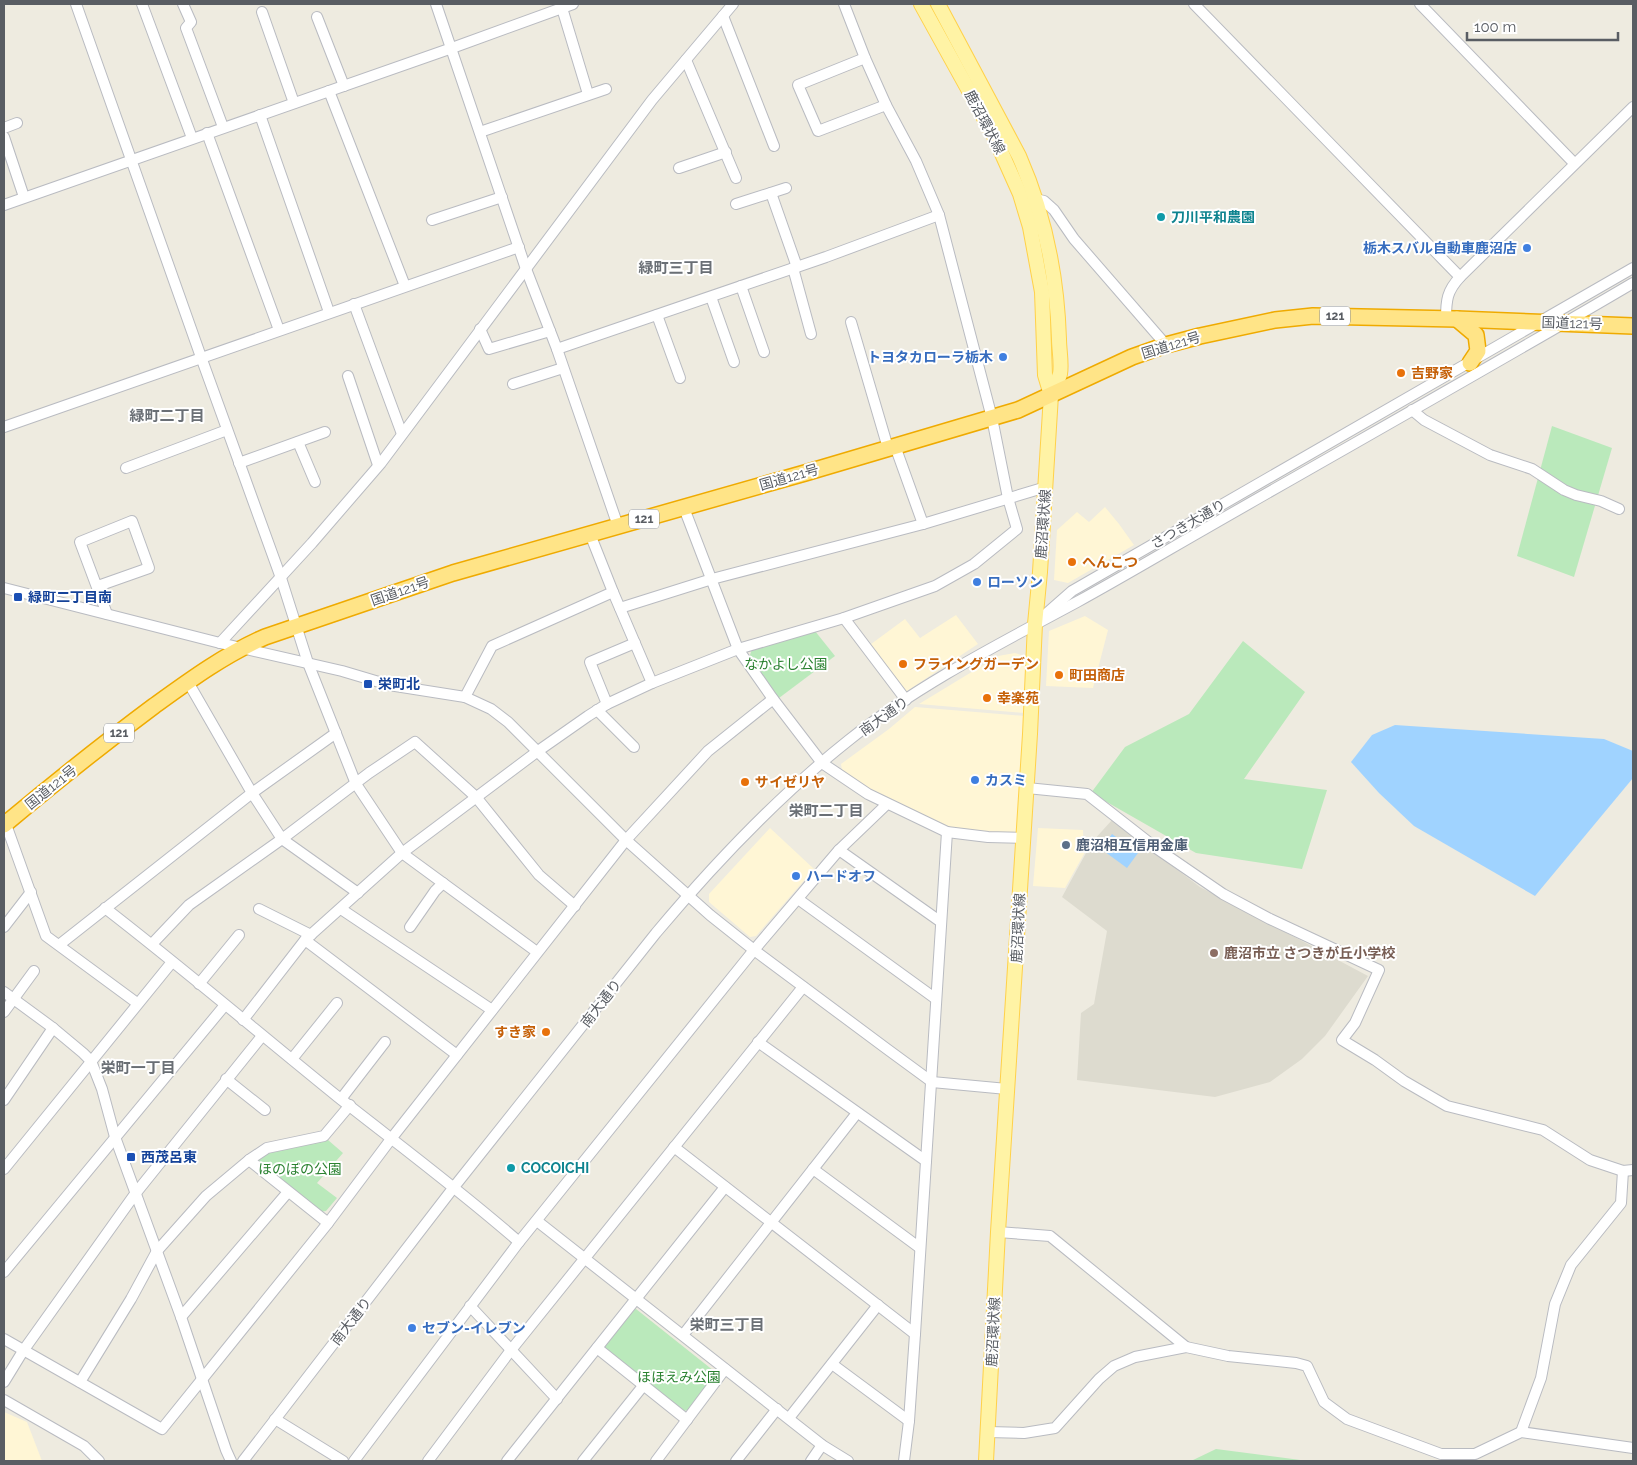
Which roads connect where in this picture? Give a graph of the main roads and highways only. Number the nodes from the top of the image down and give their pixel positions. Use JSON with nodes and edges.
{"nodes":[{"id":1,"x":921,"y":4,"type":"edge"},
{"id":2,"x":938,"y":4,"type":"edge"},
{"id":3,"x":1452,"y":319,"type":"junction"},
{"id":4,"x":1633,"y":326,"type":"edge"},
{"id":5,"x":1470,"y":363,"type":"road end"},
{"id":6,"x":1051,"y":395,"type":"junction"},
{"id":7,"x":4,"y":822,"type":"edge"},
{"id":8,"x":986,"y":1461,"type":"edge"}],
"edges":[{"from":1,"to":6,"type":"main road","name":"鹿沼環状線"},
{"from":2,"to":6,"type":"main road","name":"鹿沼環状線"},
{"from":3,"to":4,"type":"highway","name":"国道121号","number":"121"},
{"from":3,"to":5,"type":"highway"},
{"from":3,"to":6,"type":"highway","name":"国道121号","number":"121"},
{"from":6,"to":7,"type":"highway","name":"国道121号","number":"121"},
{"from":6,"to":8,"type":"main road","name":"鹿沼環状線"}]}
